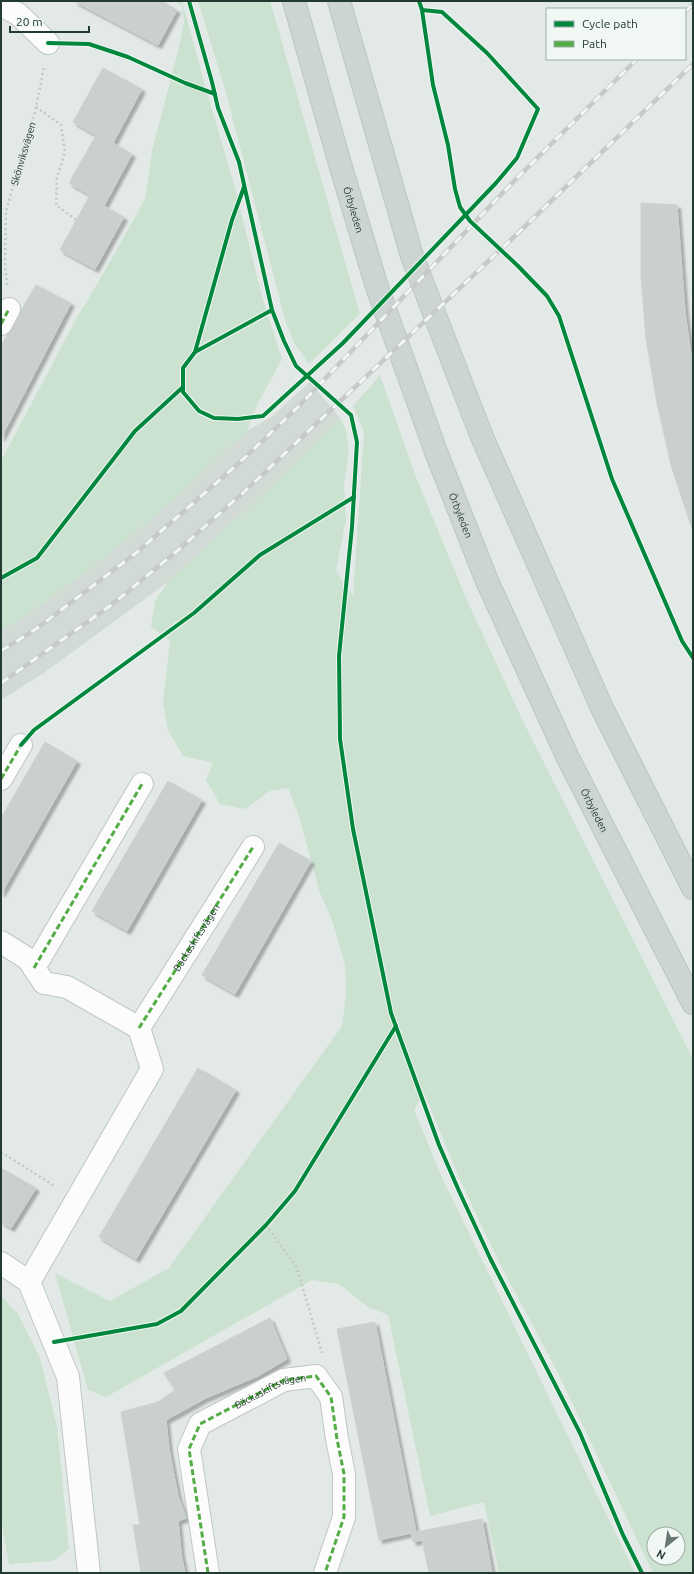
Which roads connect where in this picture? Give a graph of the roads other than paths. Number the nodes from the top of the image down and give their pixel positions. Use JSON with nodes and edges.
{"nodes":[{"id":1,"x":294,"y":1,"type":"edge"},
{"id":2,"x":339,"y":1,"type":"edge"},
{"id":3,"x":1,"y":5,"type":"edge"},
{"id":4,"x":48,"y":43,"type":"road end"},
{"id":5,"x":21,"y":745,"type":"dead end"},
{"id":6,"x":1,"y":779,"type":"edge"},
{"id":7,"x":142,"y":784,"type":"dead end"},
{"id":8,"x":253,"y":847,"type":"dead end"},
{"id":9,"x":693,"y":888,"type":"edge"},
{"id":10,"x":1,"y":942,"type":"edge"},
{"id":11,"x":39,"y":976,"type":"junction"},
{"id":12,"x":693,"y":1003,"type":"edge"},
{"id":13,"x":139,"y":1028,"type":"junction"},
{"id":14,"x":1,"y":1263,"type":"edge"},
{"id":15,"x":29,"y":1282,"type":"junction"},
{"id":16,"x":89,"y":1573,"type":"edge"},
{"id":17,"x":208,"y":1573,"type":"edge"},
{"id":18,"x":325,"y":1573,"type":"edge"}],
"edges":[{"from":1,"to":12,"type":"main road","name":"Örbyleden"},
{"from":2,"to":9,"type":"main road"},
{"from":3,"to":4,"type":"street"},
{"from":5,"to":6,"type":"street"},
{"from":7,"to":11,"type":"street"},
{"from":8,"to":13,"type":"street","name":"Bäckaskiftsvägen"},
{"from":10,"to":11,"type":"street"},
{"from":11,"to":13,"type":"street"},
{"from":13,"to":15,"type":"street"},
{"from":14,"to":15,"type":"street"},
{"from":15,"to":16,"type":"street"},
{"from":17,"to":18,"type":"street","name":"Bäckaskiftsvägen"}]}
